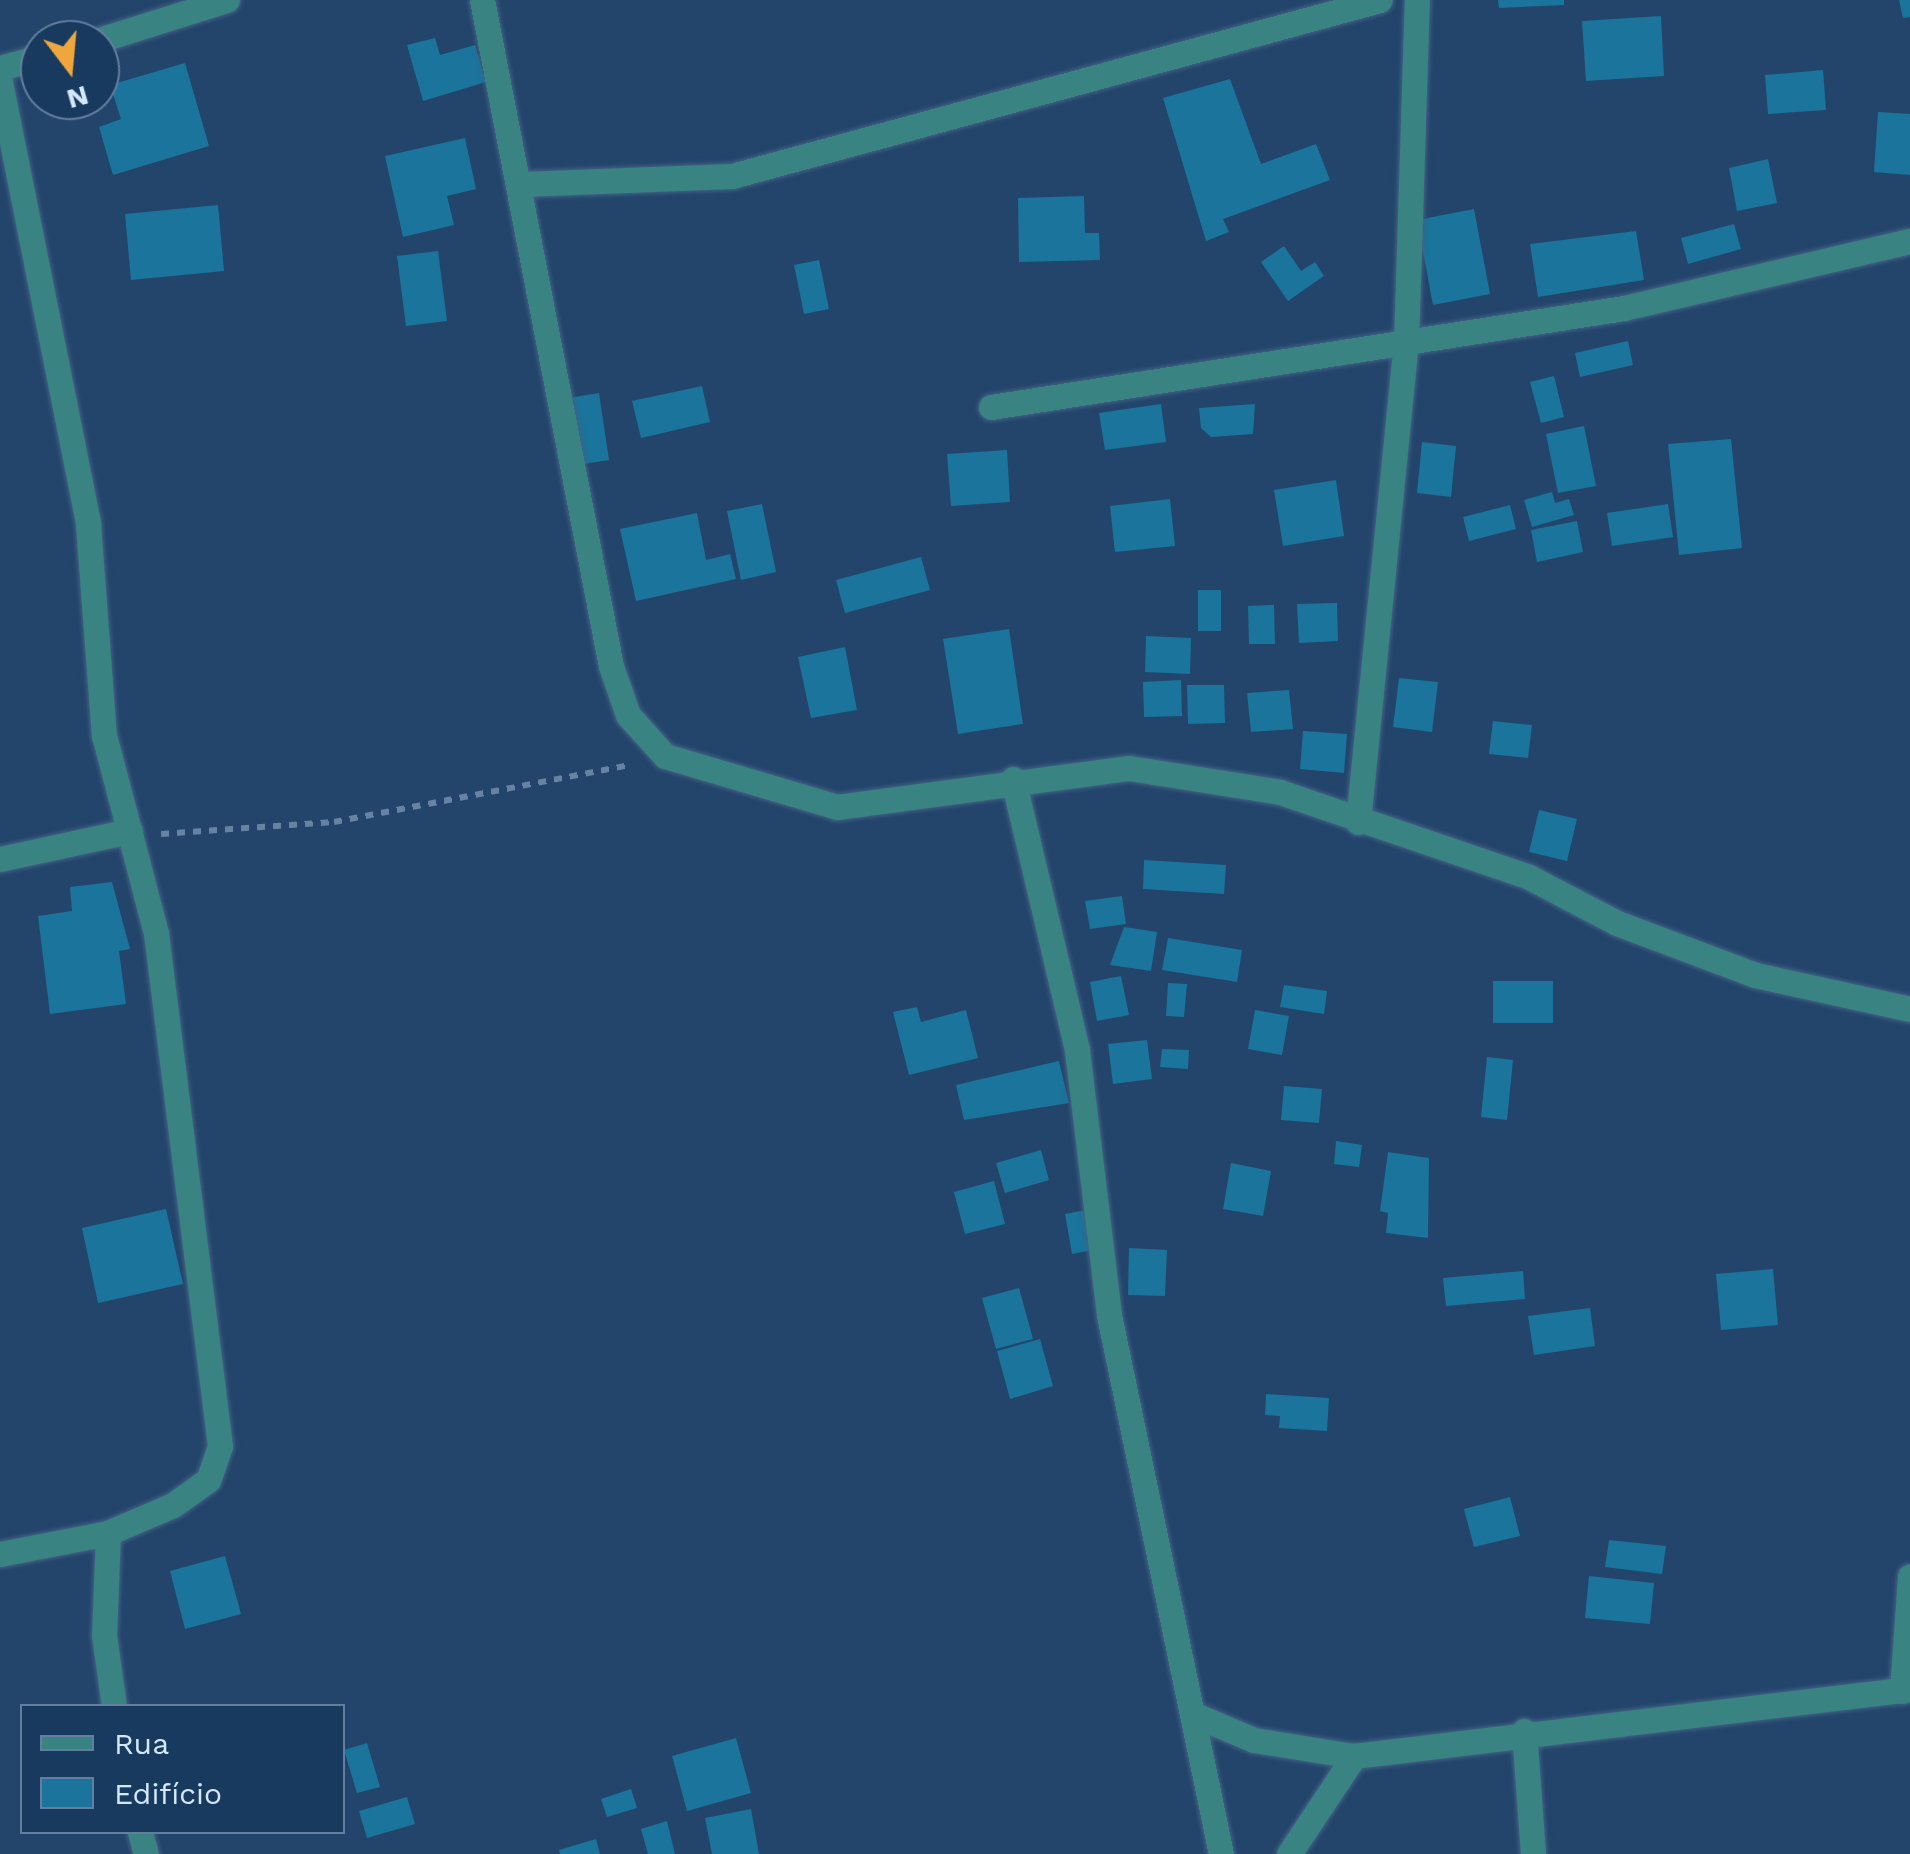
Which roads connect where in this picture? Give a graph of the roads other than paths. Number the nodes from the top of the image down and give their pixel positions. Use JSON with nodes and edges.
{"nodes":[{"id":1,"x":227,"y":0,"type":"edge"},
{"id":2,"x":482,"y":0,"type":"edge"},
{"id":3,"x":1380,"y":0,"type":"edge"},
{"id":4,"x":1417,"y":0,"type":"edge"},
{"id":5,"x":120,"y":33,"type":"edge"},
{"id":6,"x":0,"y":82,"type":"edge"},
{"id":7,"x":521,"y":184,"type":"junction"},
{"id":8,"x":1910,"y":241,"type":"edge"},
{"id":9,"x":1406,"y":345,"type":"junction"},
{"id":10,"x":991,"y":408,"type":"dead end"},
{"id":11,"x":1014,"y":779,"type":"junction"},
{"id":12,"x":1358,"y":822,"type":"junction"},
{"id":13,"x":130,"y":831,"type":"junction"},
{"id":14,"x":0,"y":859,"type":"edge"},
{"id":15,"x":1910,"y":1009,"type":"edge"},
{"id":16,"x":108,"y":1532,"type":"junction"},
{"id":17,"x":0,"y":1554,"type":"edge"},
{"id":18,"x":1910,"y":1576,"type":"edge"},
{"id":19,"x":1906,"y":1690,"type":"edge"},
{"id":20,"x":114,"y":1704,"type":"edge"},
{"id":21,"x":1195,"y":1715,"type":"junction"},
{"id":22,"x":1524,"y":1731,"type":"junction"},
{"id":23,"x":1354,"y":1756,"type":"junction"},
{"id":24,"x":1221,"y":1854,"type":"edge"},
{"id":25,"x":1289,"y":1854,"type":"edge"},
{"id":26,"x":1532,"y":1854,"type":"edge"}],
"edges":[{"from":1,"to":5,"type":"street"},
{"from":2,"to":7,"type":"street"},
{"from":3,"to":7,"type":"street"},
{"from":4,"to":9,"type":"street"},
{"from":6,"to":13,"type":"street"},
{"from":7,"to":11,"type":"street"},
{"from":8,"to":9,"type":"street"},
{"from":9,"to":10,"type":"street"},
{"from":9,"to":12,"type":"street"},
{"from":11,"to":12,"type":"street"},
{"from":11,"to":21,"type":"street"},
{"from":12,"to":15,"type":"street"},
{"from":13,"to":14,"type":"street"},
{"from":13,"to":16,"type":"street"},
{"from":16,"to":17,"type":"street"},
{"from":16,"to":20,"type":"street"},
{"from":18,"to":19,"type":"street"},
{"from":19,"to":22,"type":"street"},
{"from":21,"to":23,"type":"street"},
{"from":21,"to":24,"type":"street"},
{"from":22,"to":23,"type":"street"},
{"from":22,"to":26,"type":"street"},
{"from":23,"to":25,"type":"street"}]}
